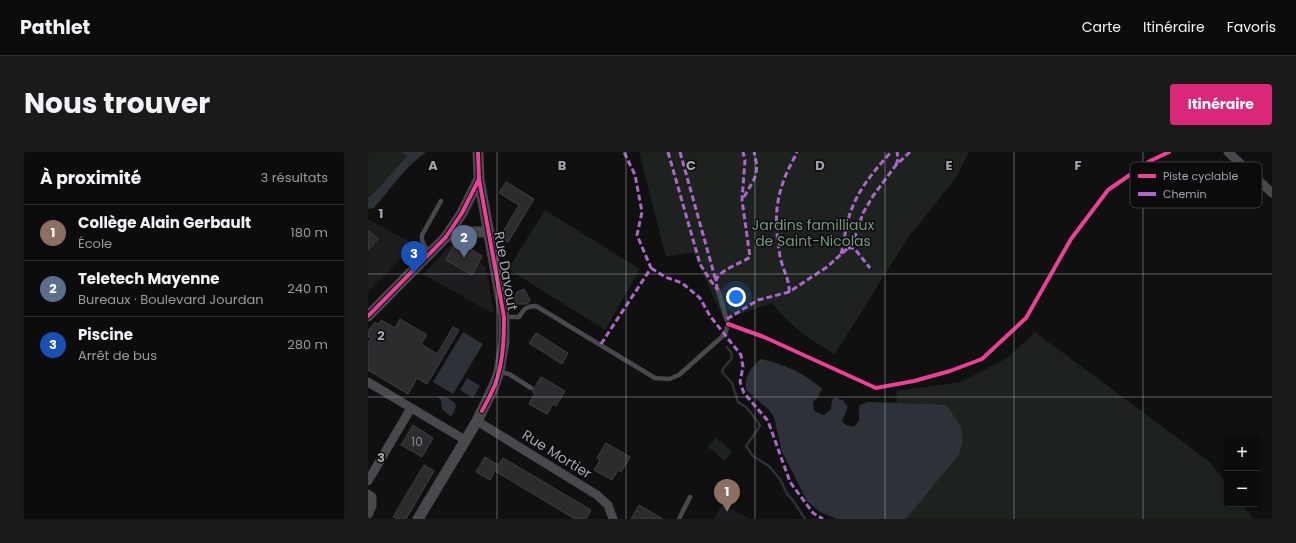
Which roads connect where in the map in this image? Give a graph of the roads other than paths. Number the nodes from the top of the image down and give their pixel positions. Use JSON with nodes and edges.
{"nodes":[{"id":1,"x":478,"y":152,"type":"edge"},
{"id":2,"x":1228,"y":152,"type":"edge"},
{"id":3,"x":1239,"y":162,"type":"edge"},
{"id":4,"x":479,"y":179,"type":"junction"},
{"id":5,"x":1262,"y":184,"type":"edge"},
{"id":6,"x":1272,"y":193,"type":"edge"},
{"id":7,"x":441,"y":201,"type":"dead end"},
{"id":8,"x":484,"y":211,"type":"junction"},
{"id":9,"x":462,"y":213,"type":"junction"},
{"id":10,"x":488,"y":232,"type":"junction"},
{"id":11,"x":446,"y":237,"type":"junction"},
{"id":12,"x":430,"y":253,"type":"junction"},
{"id":13,"x":718,"y":290,"type":"dead end"},
{"id":14,"x":368,"y":316,"type":"edge"},
{"id":15,"x":504,"y":317,"type":"junction"},
{"id":16,"x":499,"y":372,"type":"junction"},
{"id":17,"x":368,"y":382,"type":"edge"},
{"id":18,"x":531,"y":388,"type":"dead end"},
{"id":19,"x":410,"y":408,"type":"junction"},
{"id":20,"x":477,"y":421,"type":"junction"},
{"id":21,"x":465,"y":440,"type":"junction"},
{"id":22,"x":368,"y":481,"type":"edge"},
{"id":23,"x":368,"y":494,"type":"edge"},
{"id":24,"x":690,"y":497,"type":"dead end"},
{"id":25,"x":368,"y":515,"type":"edge"},
{"id":26,"x":418,"y":519,"type":"edge"},
{"id":27,"x":613,"y":519,"type":"edge"},
{"id":28,"x":679,"y":519,"type":"edge"}],
"edges":[{"from":1,"to":4,"type":"street","name":"Rue Davout"},
{"from":2,"to":3,"type":"street"},
{"from":4,"to":8,"type":"street","name":"Rue Davout"},
{"from":4,"to":9,"type":"street"},
{"from":5,"to":6,"type":"street"},
{"from":7,"to":12,"type":"lane"},
{"from":8,"to":9,"type":"street"},
{"from":8,"to":10,"type":"street","name":"Rue Davout"},
{"from":9,"to":11,"type":"street"},
{"from":10,"to":11,"type":"street"},
{"from":10,"to":15,"type":"street","name":"Rue Davout"},
{"from":11,"to":12,"type":"street"},
{"from":12,"to":14,"type":"street"},
{"from":13,"to":15,"type":"lane"},
{"from":15,"to":16,"type":"street","name":"Rue Davout"},
{"from":16,"to":18,"type":"lane"},
{"from":16,"to":20,"type":"street","name":"Rue Davout"},
{"from":17,"to":19,"type":"street"},
{"from":19,"to":21,"type":"street"},
{"from":19,"to":22,"type":"street"},
{"from":20,"to":21,"type":"street","name":"Rue Davout"},
{"from":20,"to":27,"type":"street","name":"Rue Mortier"},
{"from":21,"to":26,"type":"street","name":"Rue Davout"},
{"from":23,"to":25,"type":"street"},
{"from":24,"to":28,"type":"lane"}]}
